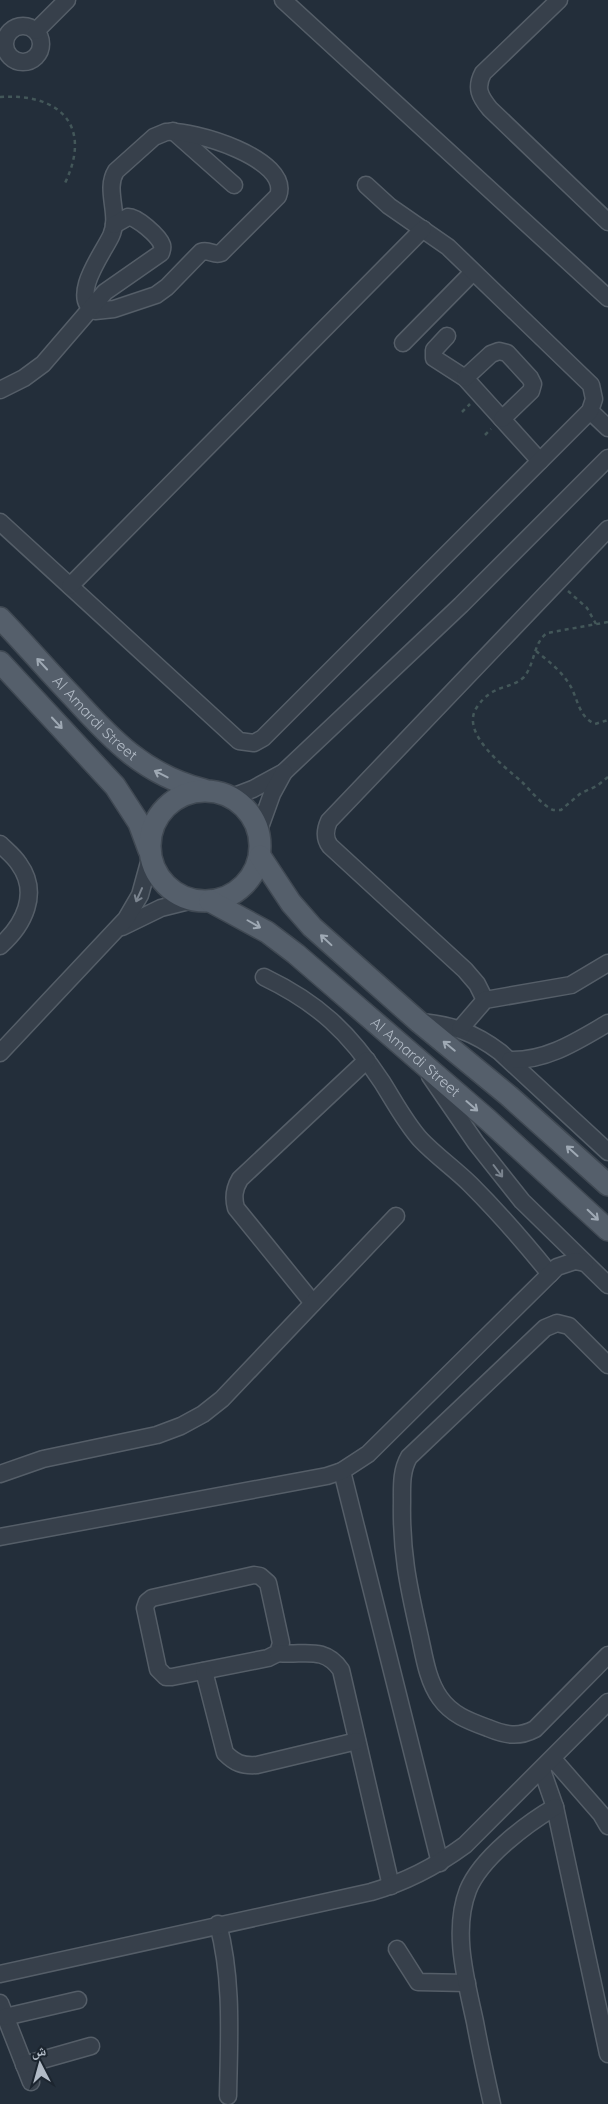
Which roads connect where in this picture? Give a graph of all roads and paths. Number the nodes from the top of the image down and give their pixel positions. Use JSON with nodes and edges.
{"nodes":[{"id":1,"x":67,"y":0,"type":"edge"},
{"id":2,"x":283,"y":0,"type":"edge"},
{"id":3,"x":559,"y":0,"type":"edge"},
{"id":4,"x":36,"y":31,"type":"junction"},
{"id":5,"x":5,"y":62,"type":"edge"},
{"id":6,"x":0,"y":97,"type":"edge"},
{"id":7,"x":173,"y":131,"type":"junction"},
{"id":8,"x":229,"y":145,"type":"junction"},
{"id":9,"x":213,"y":166,"type":"junction"},
{"id":10,"x":65,"y":184,"type":"dead end"},
{"id":11,"x":234,"y":185,"type":"dead end"},
{"id":12,"x":366,"y":186,"type":"dead end"},
{"id":13,"x":608,"y":222,"type":"edge"},
{"id":14,"x":114,"y":225,"type":"junction"},
{"id":15,"x":423,"y":229,"type":"junction"},
{"id":16,"x":473,"y":272,"type":"junction"},
{"id":17,"x":608,"y":298,"type":"edge"},
{"id":18,"x":90,"y":308,"type":"junction"},
{"id":19,"x":447,"y":336,"type":"dead end"},
{"id":20,"x":403,"y":343,"type":"dead end"},
{"id":21,"x":464,"y":378,"type":"junction"},
{"id":22,"x":0,"y":390,"type":"edge"},
{"id":23,"x":590,"y":411,"type":"junction"},
{"id":24,"x":502,"y":419,"type":"junction"},
{"id":25,"x":608,"y":428,"type":"edge"},
{"id":26,"x":608,"y":458,"type":"edge"},
{"id":27,"x":540,"y":461,"type":"junction"},
{"id":28,"x":0,"y":522,"type":"edge"},
{"id":29,"x":608,"y":529,"type":"edge"},
{"id":30,"x":558,"y":582,"type":"junction"},
{"id":31,"x":70,"y":586,"type":"junction"},
{"id":32,"x":1,"y":618,"type":"edge"},
{"id":33,"x":608,"y":622,"type":"edge"},
{"id":34,"x":596,"y":624,"type":"junction"},
{"id":35,"x":536,"y":651,"type":"junction"},
{"id":36,"x":0,"y":662,"type":"edge"},
{"id":37,"x":9,"y":678,"type":"edge"},
{"id":38,"x":608,"y":720,"type":"edge"},
{"id":39,"x":284,"y":772,"type":"junction"},
{"id":40,"x":608,"y":778,"type":"edge"},
{"id":41,"x":207,"y":791,"type":"junction"},
{"id":42,"x":232,"y":797,"type":"junction"},
{"id":43,"x":259,"y":830,"type":"junction"},
{"id":44,"x":0,"y":844,"type":"edge"},
{"id":45,"x":150,"y":853,"type":"junction"},
{"id":46,"x":260,"y":856,"type":"junction"},
{"id":47,"x":202,"y":901,"type":"junction"},
{"id":48,"x":118,"y":930,"type":"junction"},
{"id":49,"x":0,"y":946,"type":"edge"},
{"id":50,"x":608,"y":963,"type":"edge"},
{"id":51,"x":264,"y":976,"type":"dead end"},
{"id":52,"x":486,"y":1000,"type":"junction"},
{"id":53,"x":419,"y":1022,"type":"junction"},
{"id":54,"x":608,"y":1023,"type":"edge"},
{"id":55,"x":460,"y":1029,"type":"junction"},
{"id":56,"x":0,"y":1053,"type":"edge"},
{"id":57,"x":549,"y":1055,"type":"junction"},
{"id":58,"x":367,"y":1060,"type":"junction"},
{"id":59,"x":419,"y":1060,"type":"junction"},
{"id":60,"x":510,"y":1060,"type":"junction"},
{"id":61,"x":539,"y":1087,"type":"junction"},
{"id":62,"x":608,"y":1152,"type":"edge"},
{"id":63,"x":608,"y":1184,"type":"edge"},
{"id":64,"x":396,"y":1216,"type":"dead end"},
{"id":65,"x":608,"y":1230,"type":"edge"},
{"id":66,"x":553,"y":1233,"type":"junction"},
{"id":67,"x":585,"y":1263,"type":"junction"},
{"id":68,"x":550,"y":1274,"type":"junction"},
{"id":69,"x":608,"y":1285,"type":"edge"},
{"id":70,"x":313,"y":1303,"type":"junction"},
{"id":71,"x":608,"y":1365,"type":"edge"},
{"id":72,"x":342,"y":1471,"type":"junction"},
{"id":73,"x":0,"y":1474,"type":"edge"},
{"id":74,"x":0,"y":1537,"type":"edge"},
{"id":75,"x":278,"y":1653,"type":"junction"},
{"id":76,"x":608,"y":1656,"type":"edge"},
{"id":77,"x":204,"y":1671,"type":"junction"},
{"id":78,"x":608,"y":1702,"type":"edge"},
{"id":79,"x":357,"y":1741,"type":"junction"},
{"id":80,"x":548,"y":1764,"type":"junction"},
{"id":81,"x":555,"y":1807,"type":"junction"},
{"id":82,"x":607,"y":1823,"type":"edge"},
{"id":83,"x":440,"y":1863,"type":"junction"},
{"id":84,"x":391,"y":1886,"type":"junction"},
{"id":85,"x":218,"y":1924,"type":"junction"},
{"id":86,"x":397,"y":1949,"type":"dead end"},
{"id":87,"x":0,"y":1974,"type":"edge"},
{"id":88,"x":466,"y":1983,"type":"junction"},
{"id":89,"x":78,"y":2000,"type":"dead end"},
{"id":90,"x":3,"y":2010,"type":"edge"},
{"id":91,"x":91,"y":2046,"type":"dead end"},
{"id":92,"x":608,"y":2054,"type":"edge"},
{"id":93,"x":24,"y":2065,"type":"junction"},
{"id":94,"x":30,"y":2082,"type":"dead end"},
{"id":95,"x":228,"y":2096,"type":"dead end"},
{"id":96,"x":492,"y":2104,"type":"edge"}],
"edges":[{"from":1,"to":4,"type":"street"},
{"from":2,"to":17,"type":"street"},
{"from":3,"to":13,"type":"street"},
{"from":4,"to":5,"type":"street"},
{"from":4,"to":5,"type":"street"},
{"from":6,"to":10,"type":"path"},
{"from":7,"to":8,"type":"street"},
{"from":7,"to":9,"type":"street"},
{"from":7,"to":14,"type":"street"},
{"from":8,"to":9,"type":"street"},
{"from":8,"to":18,"type":"street"},
{"from":9,"to":11,"type":"street"},
{"from":12,"to":15,"type":"street"},
{"from":14,"to":18,"type":"street"},
{"from":14,"to":18,"type":"street"},
{"from":15,"to":16,"type":"street"},
{"from":15,"to":31,"type":"street"},
{"from":16,"to":20,"type":"street"},
{"from":16,"to":23,"type":"street"},
{"from":18,"to":22,"type":"street"},
{"from":19,"to":21,"type":"street"},
{"from":21,"to":24,"type":"street"},
{"from":21,"to":24,"type":"street"},
{"from":23,"to":25,"type":"street"},
{"from":23,"to":27,"type":"street"},
{"from":24,"to":27,"type":"street"},
{"from":26,"to":39,"type":"street"},
{"from":27,"to":31,"type":"street"},
{"from":28,"to":31,"type":"street"},
{"from":29,"to":30,"type":"street"},
{"from":30,"to":34,"type":"path"},
{"from":30,"to":52,"type":"street"},
{"from":41,"to":32,"type":"main road","name":"Al Amardi Street","one_way":true},
{"from":33,"to":34,"type":"path"},
{"from":34,"to":35,"type":"path"},
{"from":35,"to":38,"type":"path"},
{"from":35,"to":40,"type":"path"},
{"from":36,"to":37,"type":"main road","name":"Al Amardi Street"},
{"from":37,"to":45,"type":"main road","name":"Al Amardi Street","one_way":true},
{"from":39,"to":42,"type":"street"},
{"from":39,"to":43,"type":"street"},
{"from":41,"to":42,"type":"main road"},
{"from":41,"to":45,"type":"main road"},
{"from":42,"to":43,"type":"main road"},
{"from":43,"to":46,"type":"main road"},
{"from":44,"to":49,"type":"street"},
{"from":45,"to":47,"type":"main road"},
{"from":45,"to":48,"type":"street","one_way":true},
{"from":46,"to":47,"type":"main road"},
{"from":53,"to":46,"type":"main road","name":"Al Amardi Street","one_way":true},
{"from":47,"to":48,"type":"street"},
{"from":47,"to":59,"type":"main road","name":"Al Amardi Street","one_way":true},
{"from":48,"to":56,"type":"street"},
{"from":50,"to":52,"type":"street"},
{"from":51,"to":58,"type":"street"},
{"from":52,"to":55,"type":"street"},
{"from":53,"to":55,"type":"street"},
{"from":63,"to":53,"type":"main road","name":"Al Amardi Street","one_way":true},
{"from":54,"to":57,"type":"street"},
{"from":55,"to":60,"type":"street"},
{"from":57,"to":60,"type":"street"},
{"from":57,"to":61,"type":"street"},
{"from":58,"to":68,"type":"street"},
{"from":58,"to":70,"type":"street"},
{"from":59,"to":65,"type":"main road","name":"Al Amardi Street","one_way":true},
{"from":59,"to":66,"type":"street","one_way":true},
{"from":60,"to":61,"type":"street"},
{"from":61,"to":62,"type":"street"},
{"from":64,"to":70,"type":"street"},
{"from":66,"to":67,"type":"street"},
{"from":66,"to":68,"type":"street"},
{"from":67,"to":68,"type":"street"},
{"from":67,"to":69,"type":"street"},
{"from":68,"to":72,"type":"street"},
{"from":70,"to":73,"type":"street"},
{"from":71,"to":76,"type":"street"},
{"from":72,"to":74,"type":"street"},
{"from":72,"to":83,"type":"street"},
{"from":75,"to":77,"type":"street"},
{"from":75,"to":77,"type":"street"},
{"from":75,"to":79,"type":"street"},
{"from":77,"to":79,"type":"street"},
{"from":78,"to":80,"type":"street"},
{"from":79,"to":84,"type":"street"},
{"from":80,"to":81,"type":"street"},
{"from":80,"to":82,"type":"street"},
{"from":80,"to":83,"type":"street"},
{"from":81,"to":88,"type":"street"},
{"from":81,"to":92,"type":"street"},
{"from":83,"to":84,"type":"street"},
{"from":84,"to":85,"type":"street"},
{"from":85,"to":87,"type":"street"},
{"from":85,"to":95,"type":"street"},
{"from":86,"to":88,"type":"street"},
{"from":88,"to":96,"type":"street"},
{"from":89,"to":90,"type":"street"},
{"from":90,"to":93,"type":"street"},
{"from":91,"to":93,"type":"street"},
{"from":93,"to":94,"type":"street"}]}
